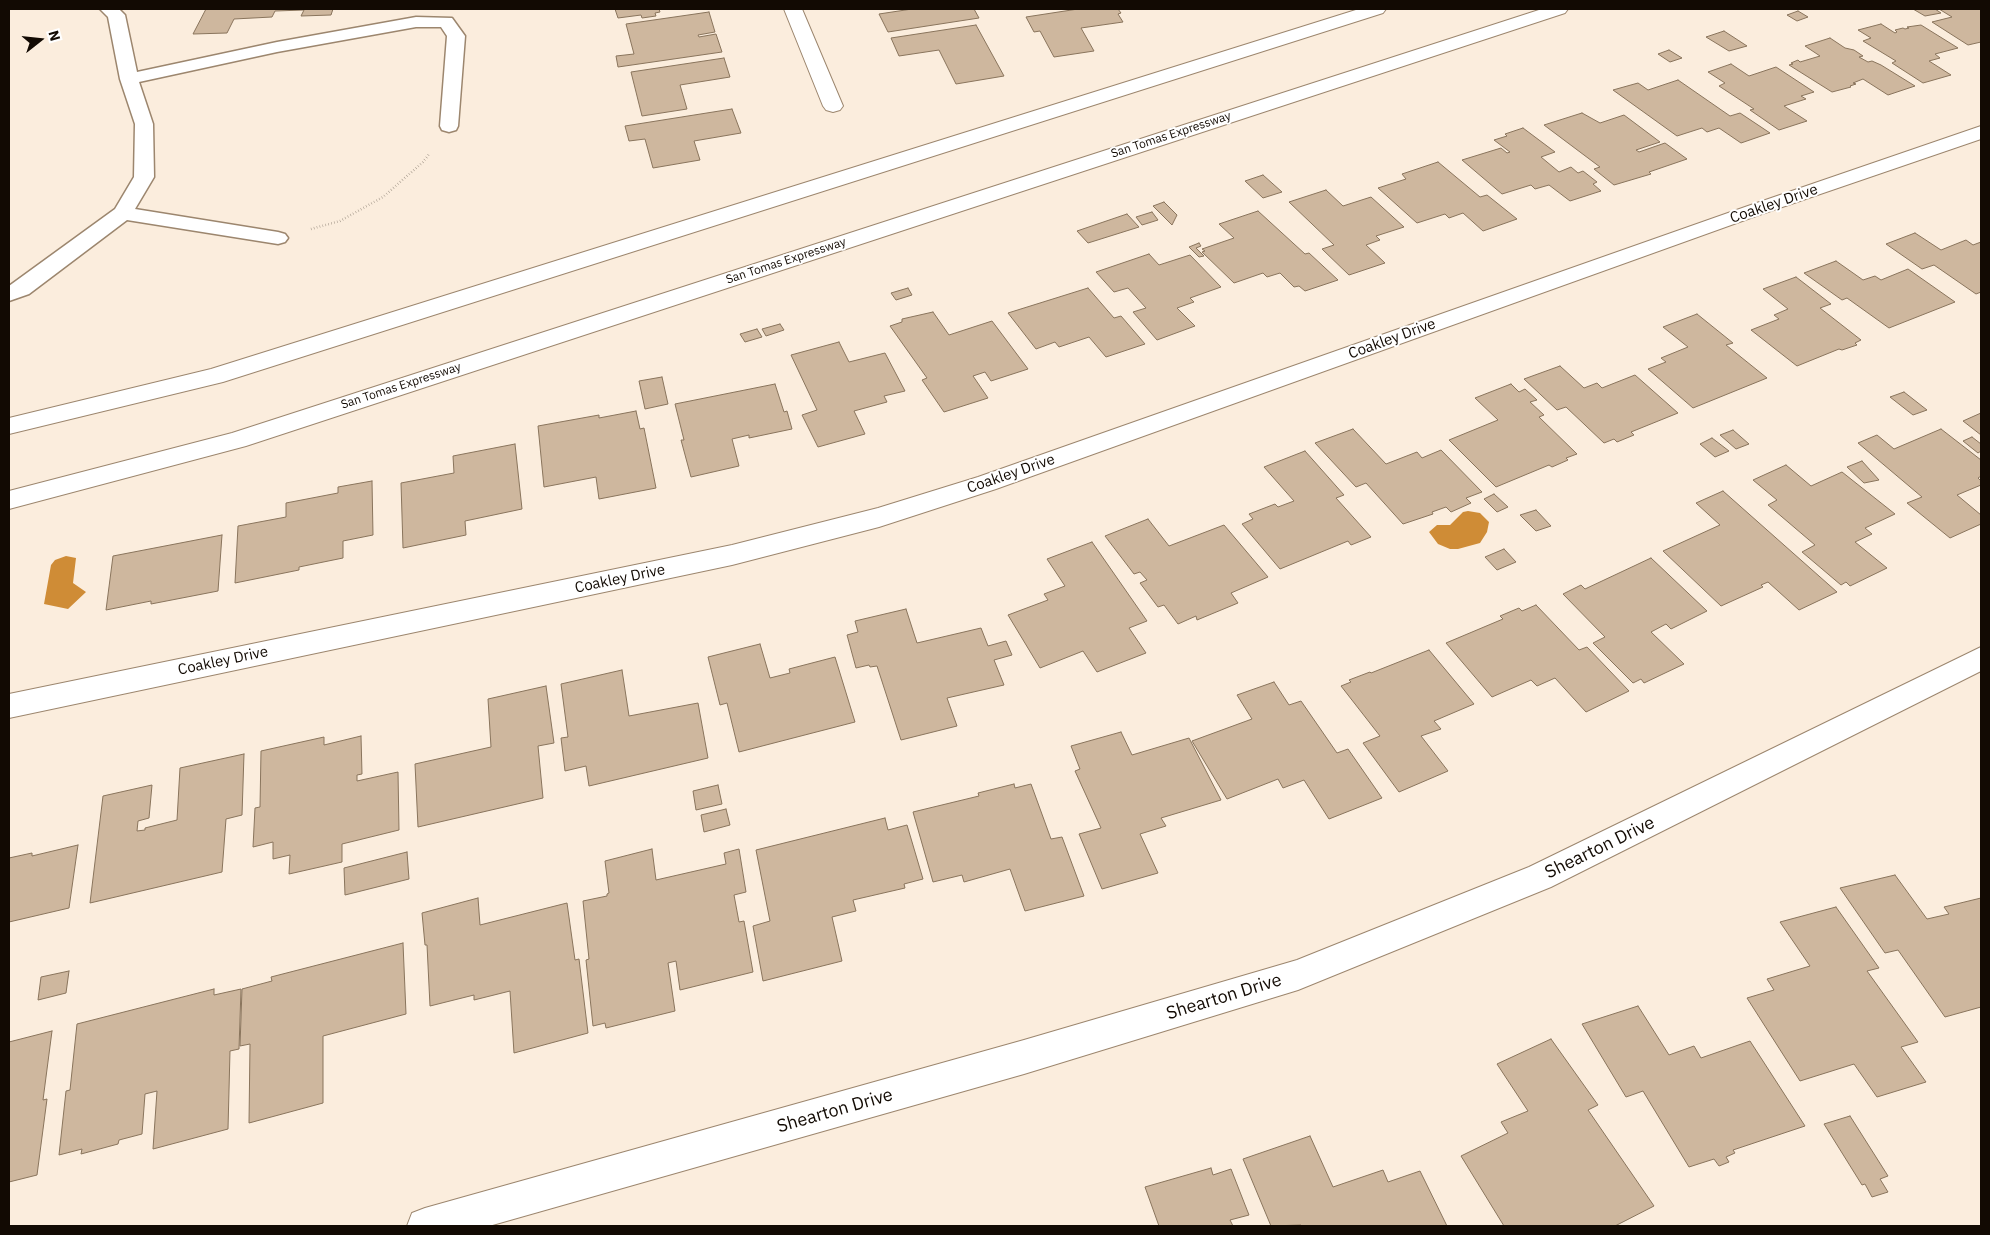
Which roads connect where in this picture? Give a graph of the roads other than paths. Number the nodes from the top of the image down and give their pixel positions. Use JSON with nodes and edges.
{"nodes":[{"id":1,"x":108,"y":9,"type":"edge"},
{"id":2,"x":793,"y":9,"type":"edge"},
{"id":3,"x":1377,"y":9,"type":"edge"},
{"id":4,"x":1559,"y":9,"type":"edge"},
{"id":5,"x":129,"y":79,"type":"junction"},
{"id":6,"x":834,"y":106,"type":"dead end"},
{"id":7,"x":449,"y":126,"type":"road end"},
{"id":8,"x":1981,"y":132,"type":"edge"},
{"id":9,"x":123,"y":213,"type":"junction"},
{"id":10,"x":278,"y":238,"type":"road end"},
{"id":11,"x":9,"y":294,"type":"edge"},
{"id":12,"x":9,"y":426,"type":"edge"},
{"id":13,"x":9,"y":500,"type":"edge"},
{"id":14,"x":1981,"y":658,"type":"edge"},
{"id":15,"x":9,"y":706,"type":"edge"},
{"id":16,"x":425,"y":1226,"type":"edge"}],
"edges":[{"from":1,"to":5,"type":"lane"},
{"from":2,"to":6,"type":"main road"},
{"from":3,"to":12,"type":"main road"},
{"from":4,"to":13,"type":"main road","name":"San Tomas Expressway"},
{"from":5,"to":7,"type":"lane"},
{"from":5,"to":9,"type":"lane"},
{"from":8,"to":15,"type":"main road","name":"Coakley Drive"},
{"from":9,"to":10,"type":"lane"},
{"from":9,"to":11,"type":"lane"},
{"from":14,"to":16,"type":"main road","name":"Shearton Drive"}]}
